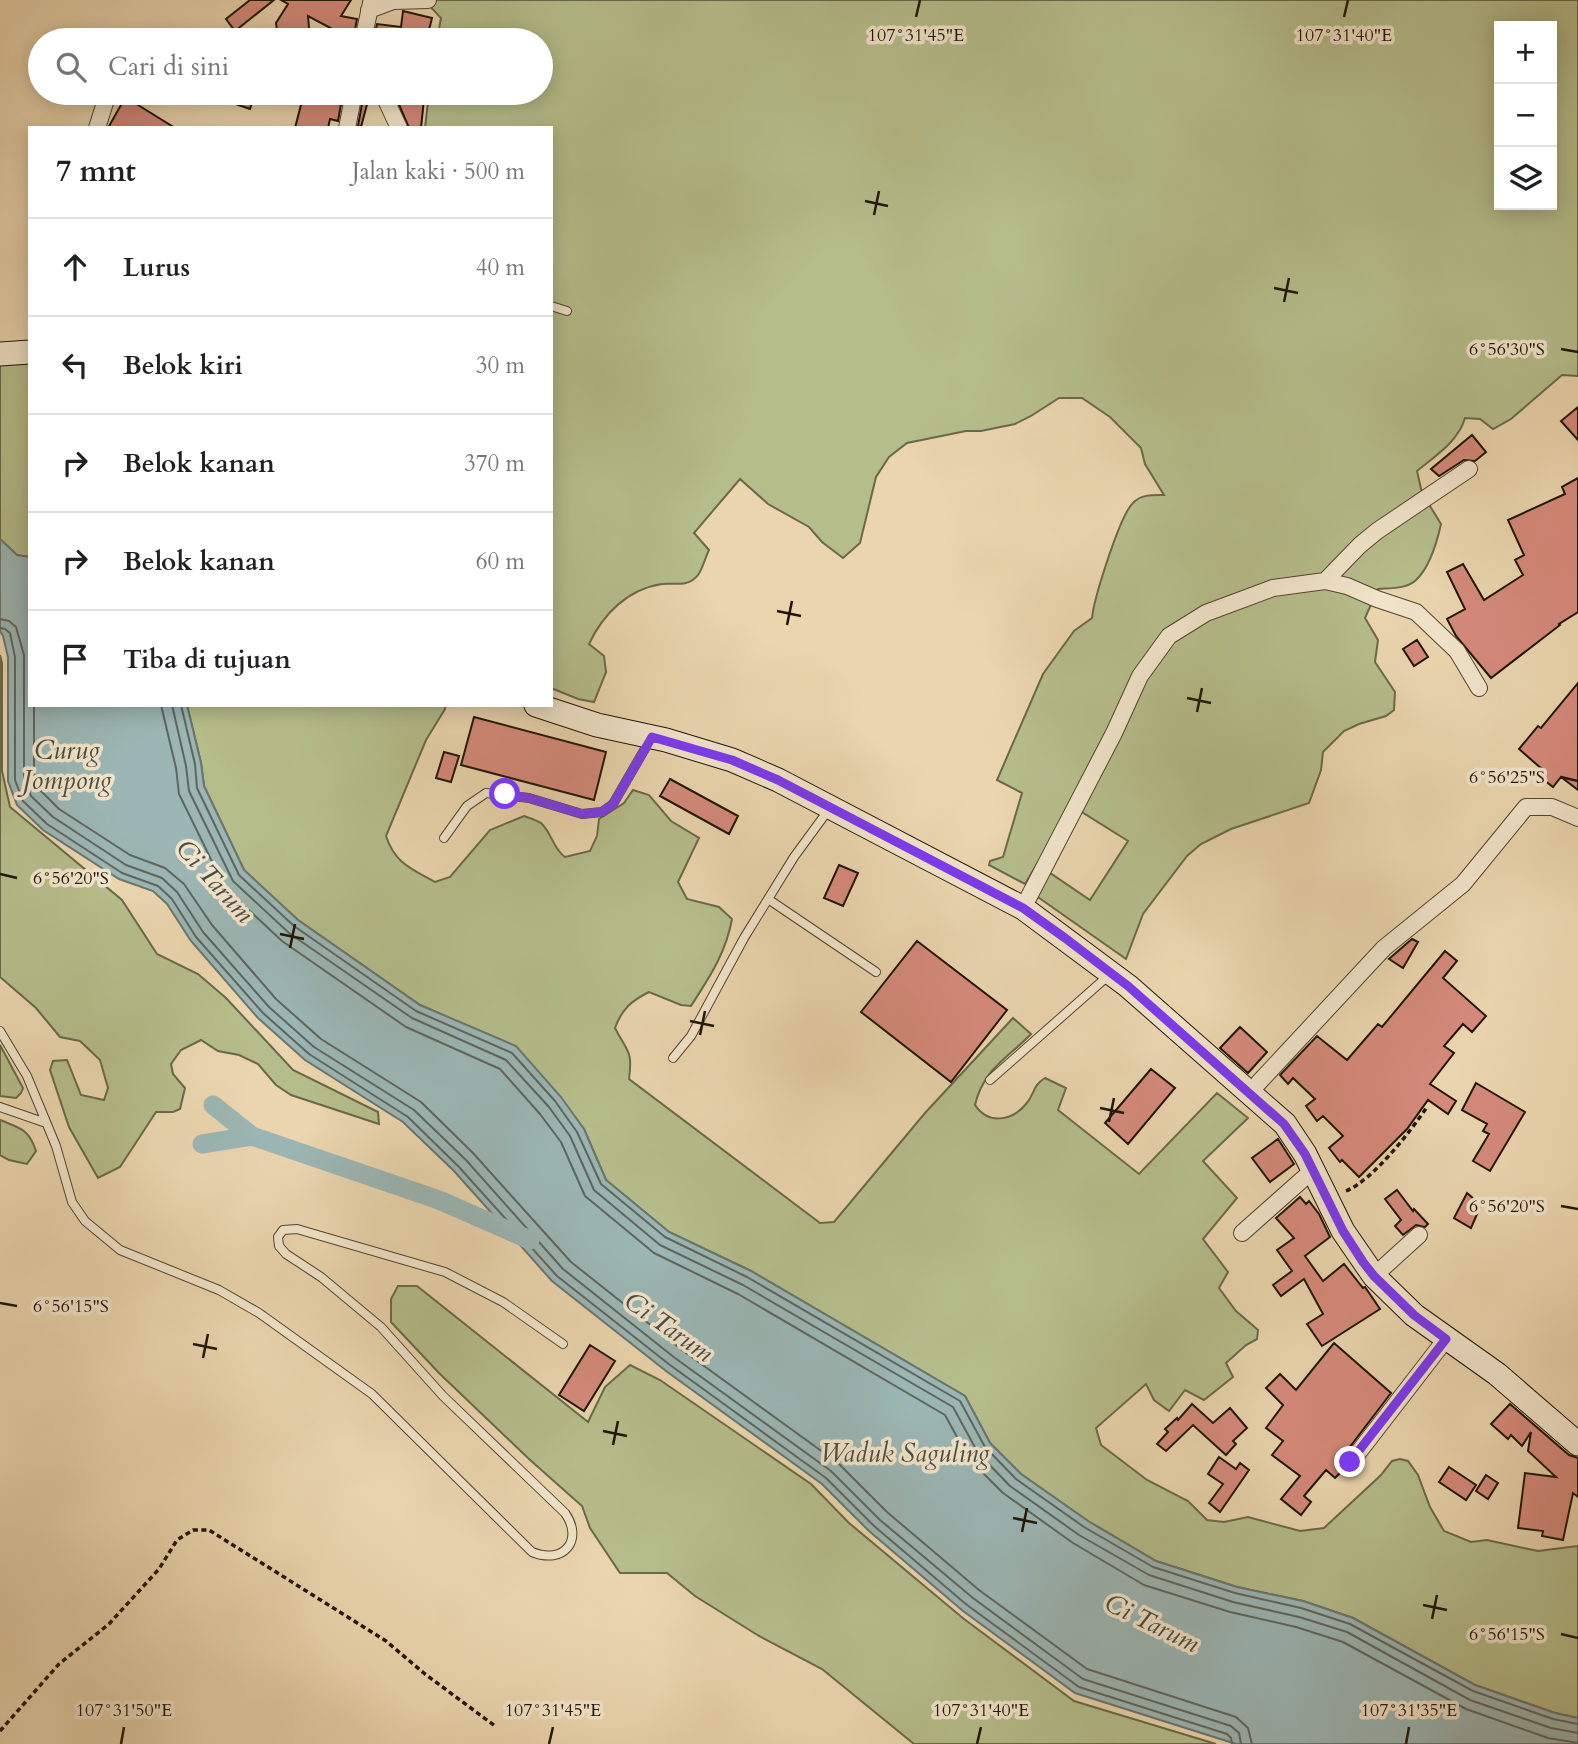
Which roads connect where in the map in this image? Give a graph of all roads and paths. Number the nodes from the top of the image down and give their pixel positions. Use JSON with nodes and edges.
{"nodes":[{"id":1,"x":428,"y":0,"type":"edge"},
{"id":2,"x":370,"y":4,"type":"edge"},
{"id":3,"x":365,"y":28,"type":"edge"},
{"id":4,"x":104,"y":105,"type":"edge"},
{"id":5,"x":352,"y":105,"type":"edge"},
{"id":6,"x":388,"y":105,"type":"edge"},
{"id":7,"x":98,"y":126,"type":"edge"},
{"id":8,"x":347,"y":126,"type":"edge"},
{"id":9,"x":397,"y":126,"type":"edge"},
{"id":10,"x":553,"y":307,"type":"edge"},
{"id":11,"x":567,"y":311,"type":"dead end"},
{"id":12,"x":28,"y":352,"type":"edge"},
{"id":13,"x":0,"y":354,"type":"edge"},
{"id":14,"x":1469,"y":469,"type":"dead end"},
{"id":15,"x":1325,"y":581,"type":"junction"},
{"id":16,"x":1479,"y":688,"type":"dead end"},
{"id":17,"x":542,"y":707,"type":"edge"},
{"id":18,"x":652,"y":737,"type":"junction"},
{"id":19,"x":828,"y":806,"type":"junction"},
{"id":20,"x":1578,"y":818,"type":"edge"},
{"id":21,"x":444,"y":838,"type":"dead end"},
{"id":22,"x":768,"y":899,"type":"junction"},
{"id":23,"x":1023,"y":908,"type":"junction"},
{"id":24,"x":876,"y":972,"type":"dead end"},
{"id":25,"x":1111,"y":974,"type":"junction"},
{"id":26,"x":0,"y":1031,"type":"edge"},
{"id":27,"x":673,"y":1058,"type":"dead end"},
{"id":28,"x":990,"y":1080,"type":"dead end"},
{"id":29,"x":1250,"y":1092,"type":"junction"},
{"id":30,"x":0,"y":1107,"type":"edge"},
{"id":31,"x":1427,"y":1107,"type":"dead end"},
{"id":32,"x":46,"y":1123,"type":"junction"},
{"id":33,"x":1313,"y":1170,"type":"junction"},
{"id":34,"x":1327,"y":1199,"type":"junction"},
{"id":35,"x":1242,"y":1233,"type":"dead end"},
{"id":36,"x":1419,"y":1235,"type":"dead end"},
{"id":37,"x":1374,"y":1276,"type":"junction"},
{"id":38,"x":1446,"y":1339,"type":"junction"},
{"id":39,"x":563,"y":1345,"type":"dead end"},
{"id":40,"x":1578,"y":1444,"type":"edge"},
{"id":41,"x":1350,"y":1462,"type":"dead end"},
{"id":42,"x":495,"y":1726,"type":"dead end"},
{"id":43,"x":0,"y":1731,"type":"edge"}],
"edges":[{"from":1,"to":2,"type":"street"},
{"from":2,"to":3,"type":"street"},
{"from":4,"to":7,"type":"street"},
{"from":5,"to":8,"type":"street"},
{"from":6,"to":9,"type":"street"},
{"from":10,"to":11,"type":"lane"},
{"from":12,"to":13,"type":"street"},
{"from":14,"to":15,"type":"street"},
{"from":15,"to":16,"type":"street"},
{"from":15,"to":23,"type":"street"},
{"from":17,"to":18,"type":"street"},
{"from":18,"to":19,"type":"street"},
{"from":18,"to":21,"type":"lane"},
{"from":19,"to":22,"type":"lane"},
{"from":19,"to":23,"type":"street"},
{"from":20,"to":29,"type":"street"},
{"from":22,"to":24,"type":"lane"},
{"from":22,"to":27,"type":"lane"},
{"from":23,"to":25,"type":"street"},
{"from":25,"to":28,"type":"lane"},
{"from":25,"to":29,"type":"street"},
{"from":26,"to":32,"type":"lane"},
{"from":29,"to":33,"type":"street"},
{"from":30,"to":32,"type":"lane"},
{"from":31,"to":34,"type":"path"},
{"from":32,"to":39,"type":"lane"},
{"from":33,"to":34,"type":"street"},
{"from":33,"to":35,"type":"street"},
{"from":34,"to":37,"type":"street"},
{"from":36,"to":37,"type":"street"},
{"from":37,"to":38,"type":"street"},
{"from":38,"to":40,"type":"street"},
{"from":38,"to":41,"type":"street"},
{"from":42,"to":43,"type":"path"}]}
